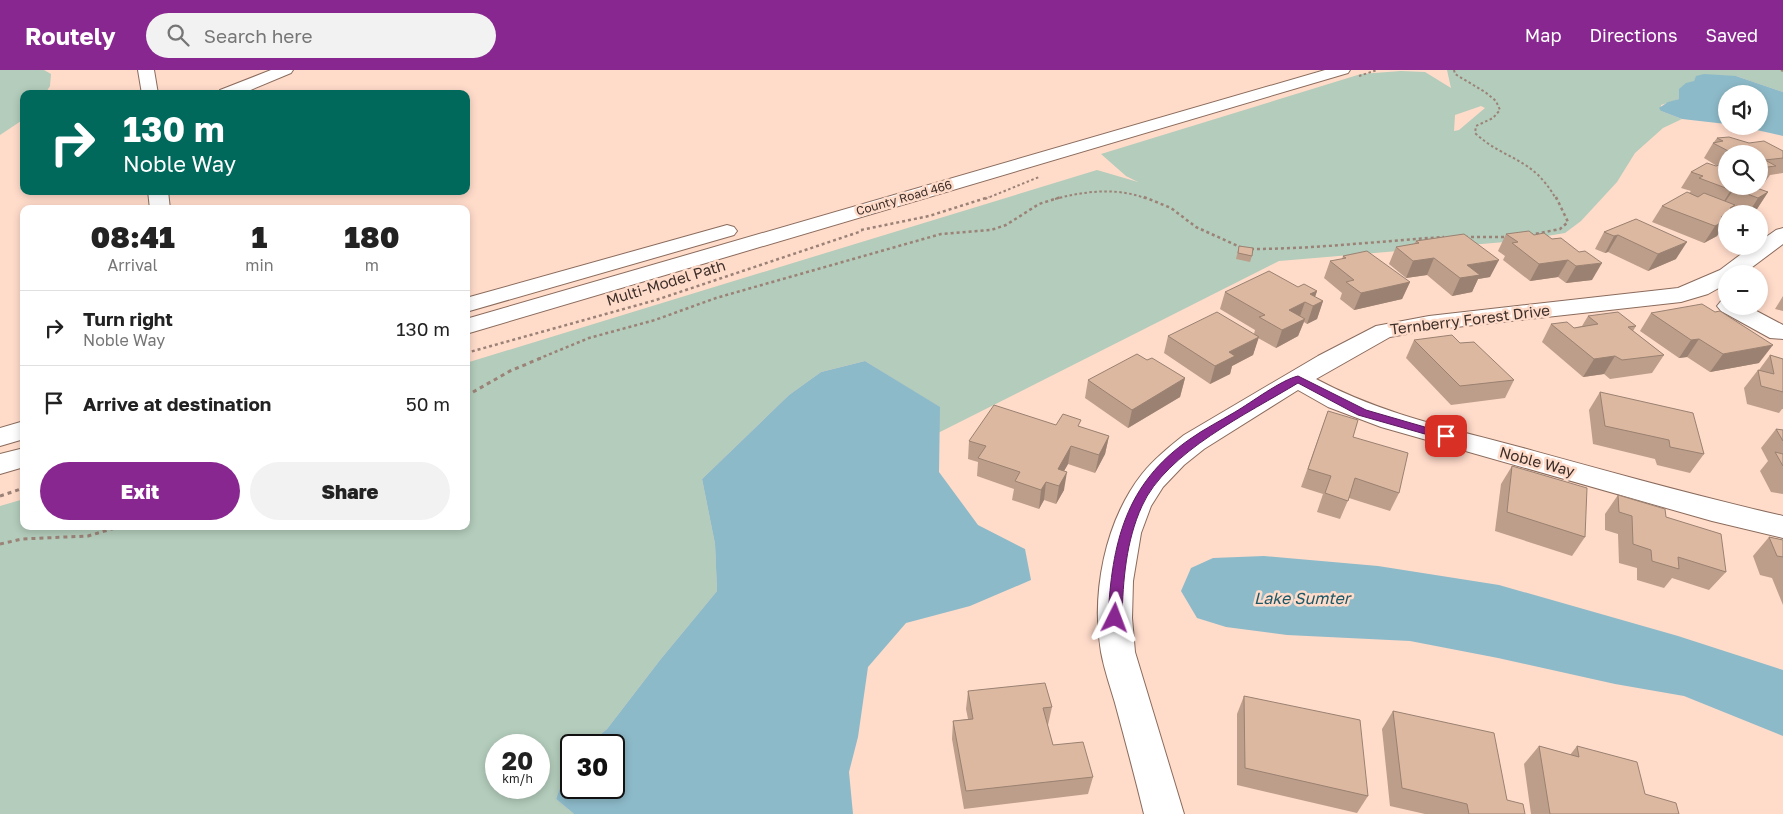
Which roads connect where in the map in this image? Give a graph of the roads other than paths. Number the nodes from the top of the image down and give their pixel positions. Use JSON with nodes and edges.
{"nodes":[{"id":1,"x":146,"y":70,"type":"edge"},
{"id":2,"x":285,"y":70,"type":"edge"},
{"id":3,"x":1293,"y":70,"type":"edge"},
{"id":4,"x":1342,"y":70,"type":"edge"},
{"id":5,"x":149,"y":90,"type":"edge"},
{"id":6,"x":236,"y":90,"type":"edge"},
{"id":7,"x":1783,"y":234,"type":"edge"},
{"id":8,"x":1740,"y":265,"type":"edge"},
{"id":9,"x":1718,"y":279,"type":"edge"},
{"id":10,"x":1698,"y":290,"type":"junction"},
{"id":11,"x":1718,"y":301,"type":"edge"},
{"id":12,"x":470,"y":304,"type":"edge"},
{"id":13,"x":1743,"y":315,"type":"edge"},
{"id":14,"x":470,"y":326,"type":"edge"},
{"id":15,"x":1782,"y":339,"type":"edge"},
{"id":16,"x":1298,"y":379,"type":"junction"},
{"id":17,"x":20,"y":431,"type":"edge"},
{"id":18,"x":0,"y":437,"type":"edge"},
{"id":19,"x":20,"y":458,"type":"edge"},
{"id":20,"x":0,"y":464,"type":"edge"},
{"id":21,"x":1783,"y":527,"type":"edge"},
{"id":22,"x":1164,"y":814,"type":"edge"}],
"edges":[{"from":1,"to":5,"type":"main road"},
{"from":2,"to":6,"type":"main road"},
{"from":3,"to":12,"type":"main road","name":"County Road 466"},
{"from":4,"to":14,"type":"main road","name":"County Road 466"},
{"from":7,"to":8,"type":"main road","name":"Ternberry Forest Drive"},
{"from":9,"to":10,"type":"main road","name":"Ternberry Forest Drive"},
{"from":10,"to":11,"type":"main road"},
{"from":10,"to":16,"type":"main road","name":"Ternberry Forest Drive"},
{"from":13,"to":15,"type":"main road"},
{"from":16,"to":21,"type":"main road","name":"Noble Way"},
{"from":16,"to":22,"type":"main road","name":"Ternberry Forest Drive"},
{"from":17,"to":18,"type":"main road"},
{"from":19,"to":20,"type":"main road"}]}
